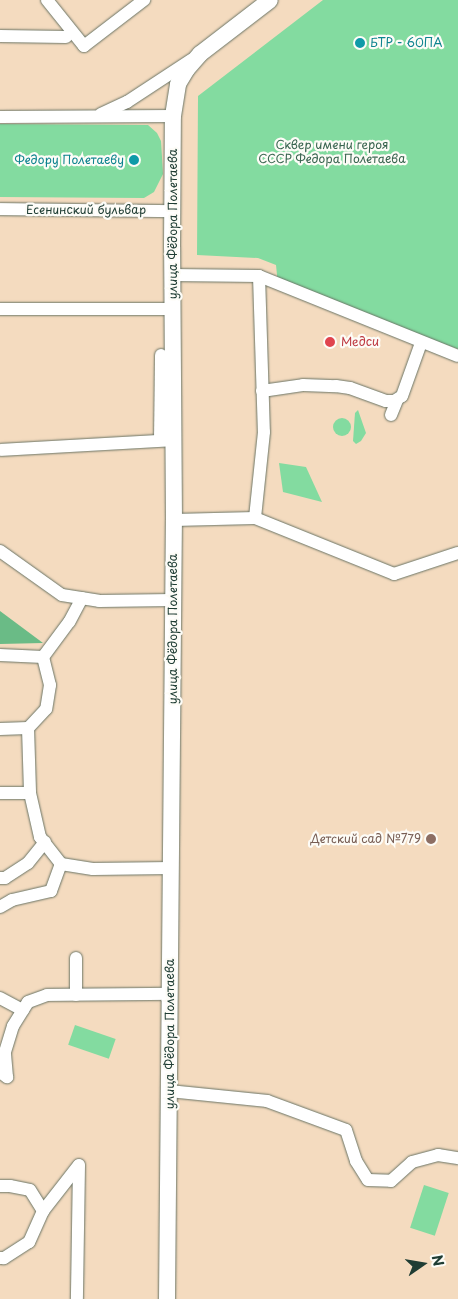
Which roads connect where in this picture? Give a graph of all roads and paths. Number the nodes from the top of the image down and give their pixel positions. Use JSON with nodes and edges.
{"nodes":[{"id":1,"x":47,"y":0,"type":"edge"},
{"id":2,"x":144,"y":0,"type":"edge"},
{"id":3,"x":270,"y":0,"type":"edge"},
{"id":4,"x":0,"y":36,"type":"edge"},
{"id":5,"x":66,"y":37,"type":"dead end"},
{"id":6,"x":200,"y":54,"type":"junction"},
{"id":7,"x":97,"y":116,"type":"junction"},
{"id":8,"x":173,"y":116,"type":"junction"},
{"id":9,"x":0,"y":117,"type":"edge"},
{"id":10,"x":0,"y":209,"type":"edge"},
{"id":11,"x":172,"y":211,"type":"junction"},
{"id":12,"x":172,"y":275,"type":"junction"},
{"id":13,"x":259,"y":276,"type":"junction"},
{"id":14,"x":0,"y":308,"type":"edge"},
{"id":15,"x":173,"y":309,"type":"junction"},
{"id":16,"x":421,"y":343,"type":"junction"},
{"id":17,"x":161,"y":355,"type":"dead end"},
{"id":18,"x":458,"y":356,"type":"edge"},
{"id":19,"x":262,"y":391,"type":"junction"},
{"id":20,"x":396,"y":400,"type":"junction"},
{"id":21,"x":391,"y":416,"type":"dead end"},
{"id":22,"x":167,"y":440,"type":"junction"},
{"id":23,"x":1,"y":450,"type":"edge"},
{"id":24,"x":255,"y":518,"type":"junction"},
{"id":25,"x":174,"y":520,"type":"junction"},
{"id":26,"x":0,"y":551,"type":"edge"},
{"id":27,"x":458,"y":553,"type":"edge"},
{"id":28,"x":82,"y":598,"type":"junction"},
{"id":29,"x":173,"y":600,"type":"junction"},
{"id":30,"x":0,"y":656,"type":"edge"},
{"id":31,"x":43,"y":657,"type":"junction"},
{"id":32,"x":28,"y":728,"type":"junction"},
{"id":33,"x":0,"y":730,"type":"edge"},
{"id":34,"x":0,"y":793,"type":"edge"},
{"id":35,"x":30,"y":793,"type":"junction"},
{"id":36,"x":45,"y":842,"type":"junction"},
{"id":37,"x":61,"y":864,"type":"junction"},
{"id":38,"x":171,"y":868,"type":"junction"},
{"id":39,"x":0,"y":878,"type":"edge"},
{"id":40,"x":0,"y":907,"type":"edge"},
{"id":41,"x":76,"y":958,"type":"dead end"},
{"id":42,"x":170,"y":994,"type":"junction"},
{"id":43,"x":76,"y":995,"type":"junction"},
{"id":44,"x":0,"y":998,"type":"edge"},
{"id":45,"x":23,"y":1010,"type":"junction"},
{"id":46,"x":0,"y":1072,"type":"edge"},
{"id":47,"x":169,"y":1091,"type":"junction"},
{"id":48,"x":458,"y":1158,"type":"edge"},
{"id":49,"x":0,"y":1186,"type":"edge"},
{"id":50,"x":43,"y":1211,"type":"junction"},
{"id":51,"x":0,"y":1258,"type":"edge"},
{"id":52,"x":77,"y":1299,"type":"edge"},
{"id":53,"x":167,"y":1299,"type":"edge"}],
"edges":[{"from":1,"to":2,"type":"street"},
{"from":3,"to":6,"type":"main road","name":"улица Фёдора Полетаева"},
{"from":4,"to":5,"type":"street"},
{"from":6,"to":7,"type":"street"},
{"from":6,"to":8,"type":"main road","name":"улица Фёдора Полетаева"},
{"from":7,"to":8,"type":"street"},
{"from":7,"to":9,"type":"street"},
{"from":8,"to":11,"type":"main road","name":"улица Фёдора Полетаева"},
{"from":10,"to":11,"type":"street","name":"Есенинский бульвар"},
{"from":11,"to":12,"type":"main road","name":"улица Фёдора Полетаева"},
{"from":12,"to":13,"type":"street"},
{"from":12,"to":15,"type":"main road","name":"улица Фёдора Полетаева"},
{"from":13,"to":16,"type":"street"},
{"from":13,"to":19,"type":"street"},
{"from":14,"to":15,"type":"street"},
{"from":15,"to":22,"type":"main road","name":"улица Фёдора Полетаева"},
{"from":16,"to":18,"type":"street"},
{"from":16,"to":20,"type":"street"},
{"from":17,"to":22,"type":"street"},
{"from":19,"to":20,"type":"street"},
{"from":19,"to":24,"type":"street"},
{"from":20,"to":21,"type":"street"},
{"from":22,"to":23,"type":"street"},
{"from":22,"to":25,"type":"main road","name":"улица Фёдора Полетаева"},
{"from":24,"to":25,"type":"street"},
{"from":24,"to":27,"type":"street"},
{"from":25,"to":29,"type":"main road","name":"улица Фёдора Полетаева"},
{"from":26,"to":28,"type":"street"},
{"from":28,"to":29,"type":"street"},
{"from":28,"to":31,"type":"street"},
{"from":29,"to":38,"type":"main road","name":"улица Фёдора Полетаева"},
{"from":30,"to":31,"type":"street"},
{"from":31,"to":32,"type":"street"},
{"from":32,"to":33,"type":"street"},
{"from":32,"to":35,"type":"street"},
{"from":34,"to":35,"type":"street"},
{"from":35,"to":36,"type":"street"},
{"from":36,"to":37,"type":"street"},
{"from":36,"to":39,"type":"street"},
{"from":37,"to":38,"type":"street"},
{"from":37,"to":40,"type":"street"},
{"from":38,"to":42,"type":"main road","name":"улица Фёдора Полетаева"},
{"from":41,"to":43,"type":"street"},
{"from":42,"to":43,"type":"street"},
{"from":42,"to":47,"type":"main road","name":"улица Фёдора Полетаева"},
{"from":43,"to":45,"type":"street"},
{"from":44,"to":45,"type":"street"},
{"from":45,"to":46,"type":"street"},
{"from":47,"to":48,"type":"street"},
{"from":47,"to":53,"type":"main road","name":"улица Фёдора Полетаева"},
{"from":49,"to":50,"type":"street"},
{"from":50,"to":51,"type":"street"},
{"from":50,"to":52,"type":"street"}]}
